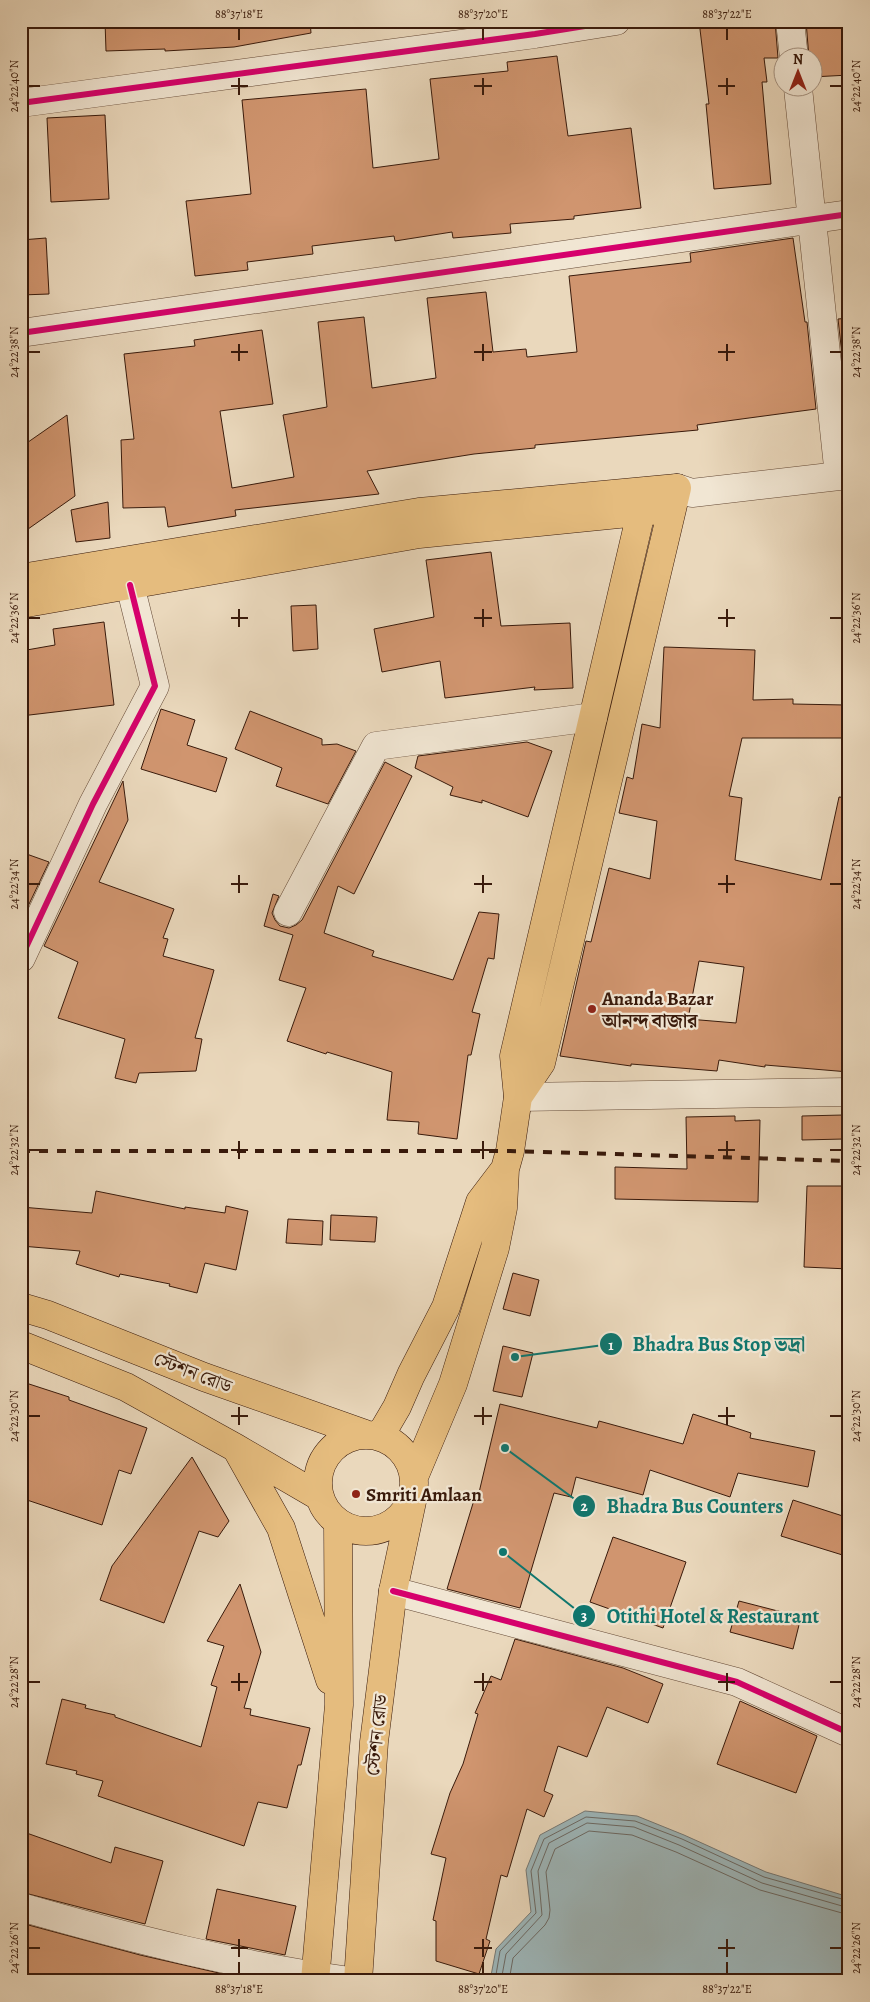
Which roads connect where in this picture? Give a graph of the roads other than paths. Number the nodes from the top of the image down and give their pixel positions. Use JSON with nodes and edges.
{"nodes":[{"id":1,"x":616,"y":21,"type":"edge"},
{"id":2,"x":790,"y":21,"type":"edge"},
{"id":3,"x":535,"y":28,"type":"edge"},
{"id":4,"x":793,"y":48,"type":"edge"},
{"id":5,"x":799,"y":98,"type":"edge"},
{"id":6,"x":21,"y":103,"type":"edge"},
{"id":7,"x":849,"y":214,"type":"edge"},
{"id":8,"x":811,"y":220,"type":"junction"},
{"id":9,"x":21,"y":333,"type":"edge"},
{"id":10,"x":844,"y":475,"type":"edge"},
{"id":11,"x":681,"y":497,"type":"junction"},
{"id":12,"x":644,"y":501,"type":"junction"},
{"id":13,"x":21,"y":578,"type":"edge"},
{"id":14,"x":130,"y":585,"type":"junction"},
{"id":15,"x":21,"y":604,"type":"edge"},
{"id":16,"x":593,"y":717,"type":"junction"},
{"id":17,"x":288,"y":912,"type":"dead end"},
{"id":18,"x":21,"y":958,"type":"edge"},
{"id":19,"x":849,"y":1092,"type":"edge"},
{"id":20,"x":518,"y":1097,"type":"junction"},
{"id":21,"x":505,"y":1169,"type":"junction"},
{"id":22,"x":21,"y":1307,"type":"edge"},
{"id":23,"x":21,"y":1345,"type":"edge"},
{"id":24,"x":373,"y":1435,"type":"junction"},
{"id":25,"x":236,"y":1448,"type":"junction"},
{"id":26,"x":414,"y":1484,"type":"junction"},
{"id":27,"x":320,"y":1497,"type":"junction"},
{"id":28,"x":338,"y":1522,"type":"junction"},
{"id":29,"x":392,"y":1591,"type":"junction"},
{"id":30,"x":339,"y":1705,"type":"junction"},
{"id":31,"x":849,"y":1733,"type":"edge"},
{"id":32,"x":21,"y":1907,"type":"edge"},
{"id":33,"x":314,"y":1978,"type":"edge"},
{"id":34,"x":350,"y":1981,"type":"edge"},
{"id":35,"x":358,"y":1981,"type":"edge"}],
"edges":[{"from":1,"to":3,"type":"street"},
{"from":2,"to":4,"type":"street"},
{"from":3,"to":6,"type":"street"},
{"from":5,"to":8,"type":"street"},
{"from":7,"to":8,"type":"street"},
{"from":8,"to":9,"type":"street"},
{"from":8,"to":10,"type":"street"},
{"from":10,"to":11,"type":"street"},
{"from":11,"to":12,"type":"main road"},
{"from":11,"to":20,"type":"main road"},
{"from":12,"to":13,"type":"main road"},
{"from":12,"to":14,"type":"main road"},
{"from":12,"to":16,"type":"main road"},
{"from":14,"to":15,"type":"main road"},
{"from":14,"to":18,"type":"street"},
{"from":16,"to":17,"type":"street"},
{"from":16,"to":20,"type":"main road"},
{"from":19,"to":20,"type":"street"},
{"from":20,"to":21,"type":"main road"},
{"from":21,"to":24,"type":"main road"},
{"from":21,"to":26,"type":"main road"},
{"from":22,"to":24,"type":"main road","name":"স্টেশন রোড"},
{"from":23,"to":25,"type":"main road"},
{"from":24,"to":26,"type":"main road"},
{"from":24,"to":27,"type":"main road"},
{"from":25,"to":27,"type":"main road"},
{"from":25,"to":30,"type":"main road"},
{"from":26,"to":28,"type":"main road"},
{"from":26,"to":29,"type":"main road","name":"স্টেশন রোড"},
{"from":27,"to":28,"type":"main road"},
{"from":28,"to":30,"type":"main road","name":"স্টেশন রোড"},
{"from":29,"to":31,"type":"street"},
{"from":29,"to":35,"type":"main road","name":"স্টেশন রোড"},
{"from":30,"to":33,"type":"main road","name":"স্টেশন রোড"},
{"from":32,"to":33,"type":"street"},
{"from":33,"to":34,"type":"street"}]}
